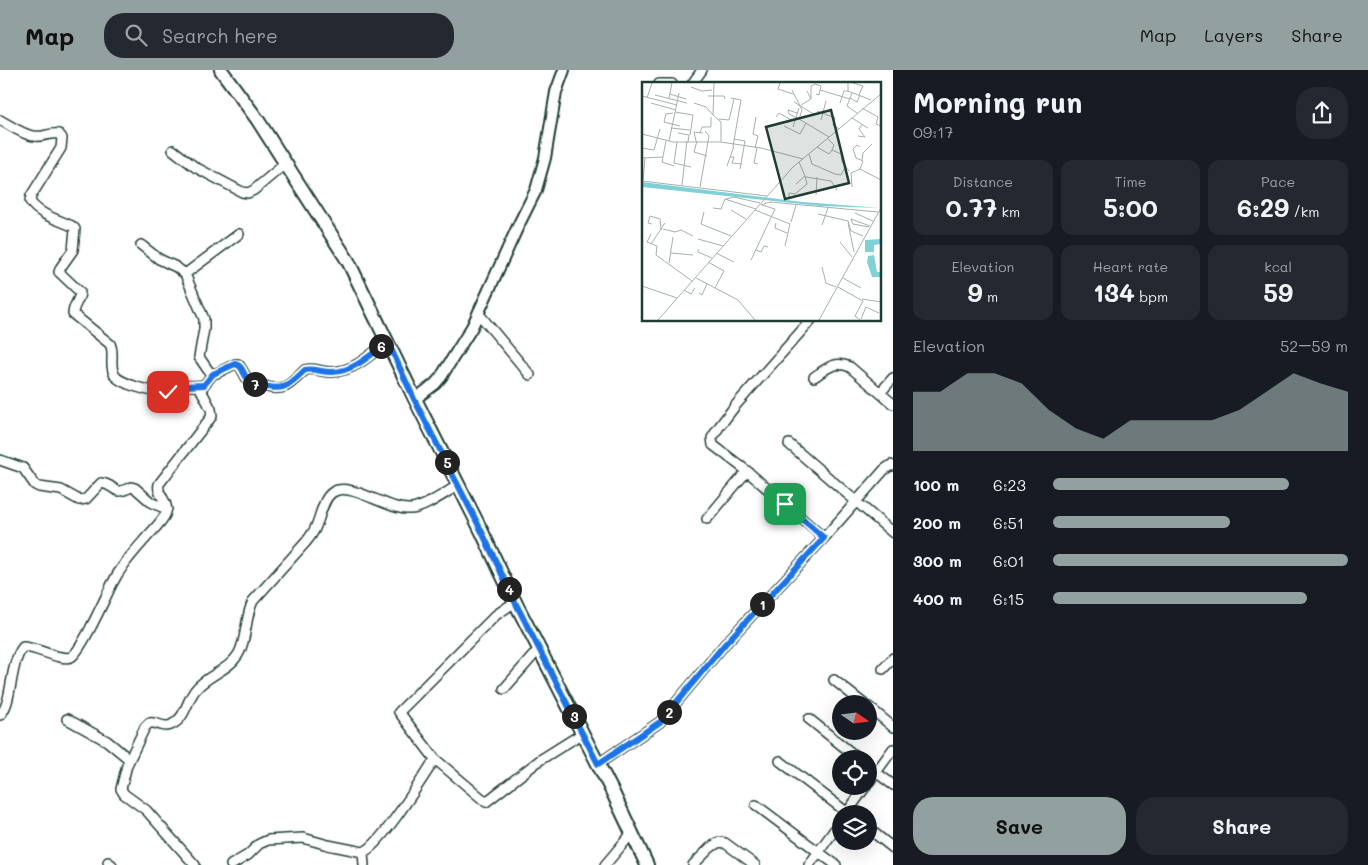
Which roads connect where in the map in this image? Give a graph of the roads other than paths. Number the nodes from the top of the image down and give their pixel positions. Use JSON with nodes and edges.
{"nodes":[{"id":1,"x":221,"y":70,"type":"edge"},
{"id":2,"x":564,"y":70,"type":"edge"},
{"id":3,"x":702,"y":70,"type":"edge"},
{"id":4,"x":693,"y":82,"type":"edge"},
{"id":5,"x":0,"y":120,"type":"edge"},
{"id":6,"x":173,"y":150,"type":"dead end"},
{"id":7,"x":286,"y":163,"type":"junction"},
{"id":8,"x":239,"y":234,"type":"dead end"},
{"id":9,"x":141,"y":245,"type":"dead end"},
{"id":10,"x":185,"y":274,"type":"junction"},
{"id":11,"x":480,"y":314,"type":"junction"},
{"id":12,"x":810,"y":321,"type":"edge"},
{"id":13,"x":388,"y":342,"type":"junction"},
{"id":14,"x":213,"y":374,"type":"junction"},
{"id":15,"x":530,"y":375,"type":"dead end"},
{"id":16,"x":814,"y":377,"type":"dead end"},
{"id":17,"x":893,"y":378,"type":"edge"},
{"id":18,"x":199,"y":386,"type":"junction"},
{"id":19,"x":880,"y":393,"type":"junction"},
{"id":20,"x":414,"y":399,"type":"junction"},
{"id":21,"x":893,"y":404,"type":"edge"},
{"id":22,"x":789,"y":444,"type":"dead end"},
{"id":23,"x":0,"y":460,"type":"edge"},
{"id":24,"x":892,"y":464,"type":"edge"},
{"id":25,"x":746,"y":471,"type":"junction"},
{"id":26,"x":459,"y":485,"type":"junction"},
{"id":27,"x":856,"y":501,"type":"junction"},
{"id":28,"x":167,"y":509,"type":"junction"},
{"id":29,"x":707,"y":519,"type":"dead end"},
{"id":30,"x":893,"y":534,"type":"edge"},
{"id":31,"x":824,"y":538,"type":"junction"},
{"id":32,"x":515,"y":602,"type":"junction"},
{"id":33,"x":539,"y":649,"type":"junction"},
{"id":34,"x":893,"y":658,"type":"edge"},
{"id":35,"x":883,"y":669,"type":"dead end"},
{"id":36,"x":834,"y":680,"type":"dead end"},
{"id":37,"x":504,"y":689,"type":"dead end"},
{"id":38,"x":853,"y":695,"type":"edge"},
{"id":39,"x":878,"y":715,"type":"edge"},
{"id":40,"x":0,"y":716,"type":"edge"},
{"id":41,"x":67,"y":719,"type":"dead end"},
{"id":42,"x":809,"y":719,"type":"dead end"},
{"id":43,"x":893,"y":727,"type":"edge"},
{"id":44,"x":582,"y":733,"type":"junction"},
{"id":45,"x":893,"y":749,"type":"edge"},
{"id":46,"x":848,"y":750,"type":"edge"},
{"id":47,"x":130,"y":759,"type":"junction"},
{"id":48,"x":435,"y":759,"type":"junction"},
{"id":49,"x":780,"y":761,"type":"dead end"},
{"id":50,"x":598,"y":764,"type":"junction"},
{"id":51,"x":877,"y":764,"type":"edge"},
{"id":52,"x":877,"y":773,"type":"edge"},
{"id":53,"x":893,"y":785,"type":"edge"},
{"id":54,"x":756,"y":805,"type":"dead end"},
{"id":55,"x":838,"y":805,"type":"edge"},
{"id":56,"x":632,"y":833,"type":"junction"},
{"id":57,"x":832,"y":833,"type":"edge"},
{"id":58,"x":877,"y":835,"type":"edge"},
{"id":59,"x":893,"y":848,"type":"edge"},
{"id":60,"x":363,"y":852,"type":"junction"},
{"id":61,"x":818,"y":852,"type":"junction"},
{"id":62,"x":195,"y":865,"type":"edge"},
{"id":63,"x":232,"y":865,"type":"edge"},
{"id":64,"x":364,"y":865,"type":"edge"},
{"id":65,"x":605,"y":865,"type":"edge"},
{"id":66,"x":647,"y":865,"type":"edge"},
{"id":67,"x":693,"y":865,"type":"edge"},
{"id":68,"x":755,"y":865,"type":"edge"},
{"id":69,"x":809,"y":865,"type":"edge"},
{"id":70,"x":836,"y":865,"type":"edge"}],
"edges":[{"from":1,"to":7,"type":"main road"},
{"from":2,"to":11,"type":"street"},
{"from":3,"to":4,"type":"street"},
{"from":5,"to":18,"type":"street"},
{"from":6,"to":7,"type":"street"},
{"from":7,"to":13,"type":"main road"},
{"from":8,"to":10,"type":"street"},
{"from":9,"to":10,"type":"street"},
{"from":10,"to":14,"type":"street"},
{"from":11,"to":15,"type":"street"},
{"from":11,"to":20,"type":"street"},
{"from":12,"to":25,"type":"street"},
{"from":13,"to":14,"type":"street"},
{"from":13,"to":20,"type":"main road"},
{"from":14,"to":18,"type":"street"},
{"from":16,"to":19,"type":"street"},
{"from":17,"to":19,"type":"street"},
{"from":18,"to":28,"type":"street"},
{"from":19,"to":21,"type":"street"},
{"from":20,"to":26,"type":"main road"},
{"from":22,"to":27,"type":"street"},
{"from":23,"to":28,"type":"street"},
{"from":24,"to":27,"type":"street"},
{"from":25,"to":29,"type":"street"},
{"from":25,"to":31,"type":"street"},
{"from":26,"to":32,"type":"main road"},
{"from":26,"to":47,"type":"street"},
{"from":27,"to":30,"type":"street"},
{"from":27,"to":31,"type":"street"},
{"from":28,"to":40,"type":"street"},
{"from":31,"to":50,"type":"street"},
{"from":32,"to":33,"type":"main road"},
{"from":32,"to":48,"type":"street"},
{"from":33,"to":37,"type":"street"},
{"from":33,"to":44,"type":"main road"},
{"from":34,"to":35,"type":"street"},
{"from":36,"to":38,"type":"street"},
{"from":39,"to":43,"type":"street"},
{"from":41,"to":47,"type":"street"},
{"from":42,"to":46,"type":"street"},
{"from":44,"to":48,"type":"street"},
{"from":44,"to":50,"type":"main road"},
{"from":45,"to":51,"type":"street"},
{"from":47,"to":62,"type":"street"},
{"from":48,"to":60,"type":"street"},
{"from":49,"to":55,"type":"street"},
{"from":50,"to":56,"type":"main road"},
{"from":52,"to":53,"type":"street"},
{"from":54,"to":61,"type":"street"},
{"from":56,"to":65,"type":"street"},
{"from":56,"to":66,"type":"main road"},
{"from":57,"to":61,"type":"street"},
{"from":58,"to":59,"type":"street"},
{"from":60,"to":63,"type":"street"},
{"from":60,"to":64,"type":"street"},
{"from":61,"to":69,"type":"street"},
{"from":61,"to":70,"type":"street"},
{"from":67,"to":68,"type":"street"}]}
